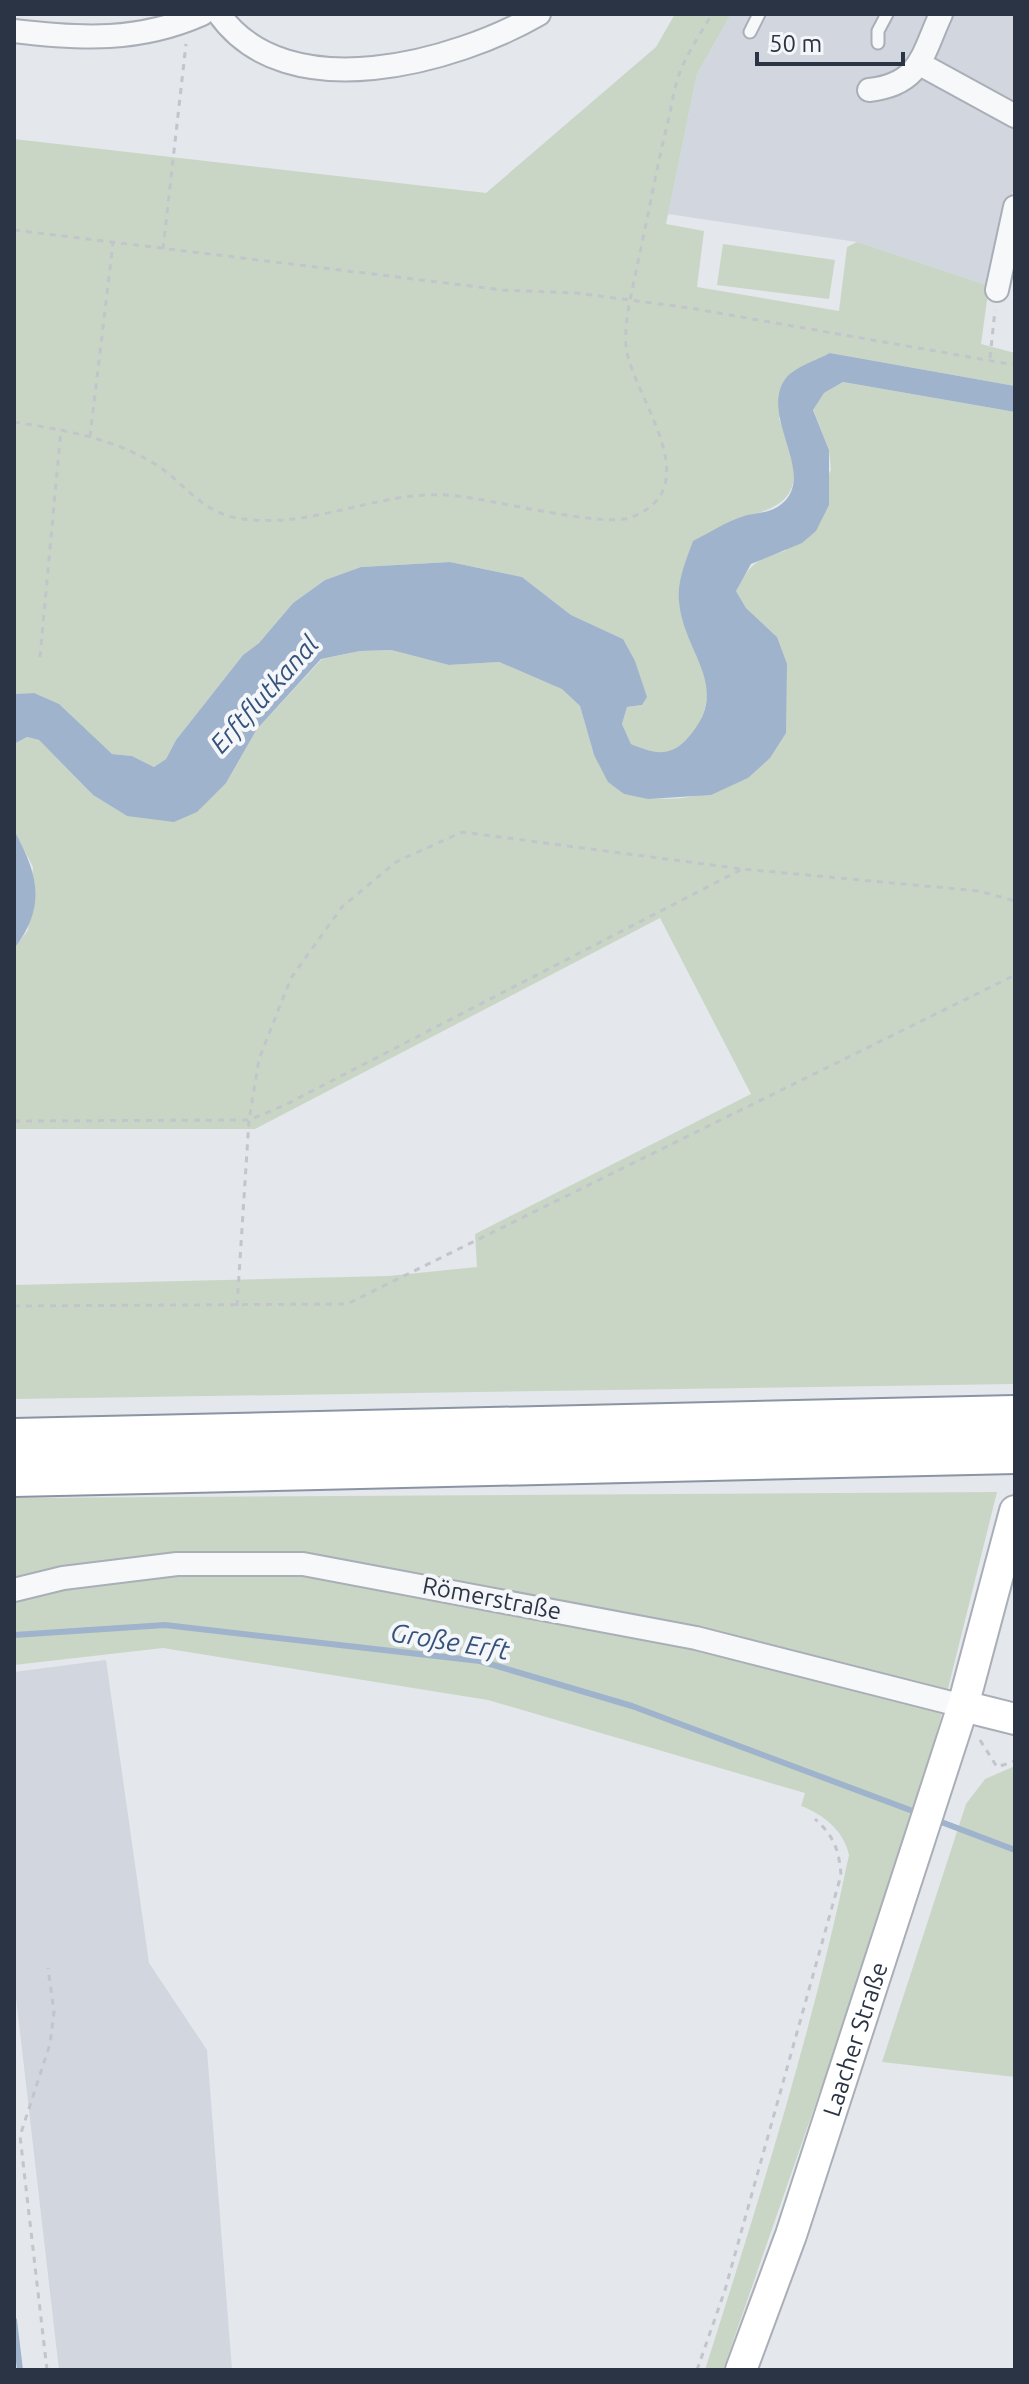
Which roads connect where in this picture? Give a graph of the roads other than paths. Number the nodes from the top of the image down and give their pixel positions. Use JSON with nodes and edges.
{"nodes":[{"id":1,"x":219,"y":14,"type":"edge"},
{"id":2,"x":539,"y":14,"type":"edge"},
{"id":3,"x":759,"y":14,"type":"edge"},
{"id":4,"x":887,"y":14,"type":"edge"},
{"id":5,"x":939,"y":15,"type":"edge"},
{"id":6,"x":196,"y":17,"type":"edge"},
{"id":7,"x":14,"y":31,"type":"edge"},
{"id":8,"x":750,"y":32,"type":"dead end"},
{"id":9,"x":878,"y":43,"type":"dead end"},
{"id":10,"x":920,"y":64,"type":"junction"},
{"id":11,"x":869,"y":90,"type":"dead end"},
{"id":12,"x":1015,"y":116,"type":"edge"},
{"id":13,"x":1015,"y":207,"type":"edge"},
{"id":14,"x":997,"y":290,"type":"road end"},
{"id":15,"x":1015,"y":1416,"type":"edge"},
{"id":16,"x":14,"y":1439,"type":"edge"},
{"id":17,"x":1015,"y":1453,"type":"edge"},
{"id":18,"x":14,"y":1476,"type":"edge"},
{"id":19,"x":1015,"y":1511,"type":"edge"},
{"id":20,"x":14,"y":1590,"type":"edge"},
{"id":21,"x":963,"y":1706,"type":"junction"},
{"id":22,"x":1015,"y":1719,"type":"edge"},
{"id":23,"x":741,"y":2370,"type":"edge"}],
"edges":[{"from":1,"to":2,"type":"street"},
{"from":3,"to":8,"type":"lane"},
{"from":4,"to":9,"type":"lane"},
{"from":5,"to":10,"type":"street"},
{"from":6,"to":7,"type":"street"},
{"from":10,"to":11,"type":"street"},
{"from":10,"to":12,"type":"street"},
{"from":13,"to":14,"type":"street"},
{"from":15,"to":16,"type":"highway"},
{"from":17,"to":18,"type":"highway"},
{"from":19,"to":21,"type":"main road","name":"Laacher Straße"},
{"from":20,"to":21,"type":"street","name":"Römerstraße"},
{"from":21,"to":22,"type":"main road"},
{"from":21,"to":23,"type":"main road","name":"Laacher Straße"}]}
